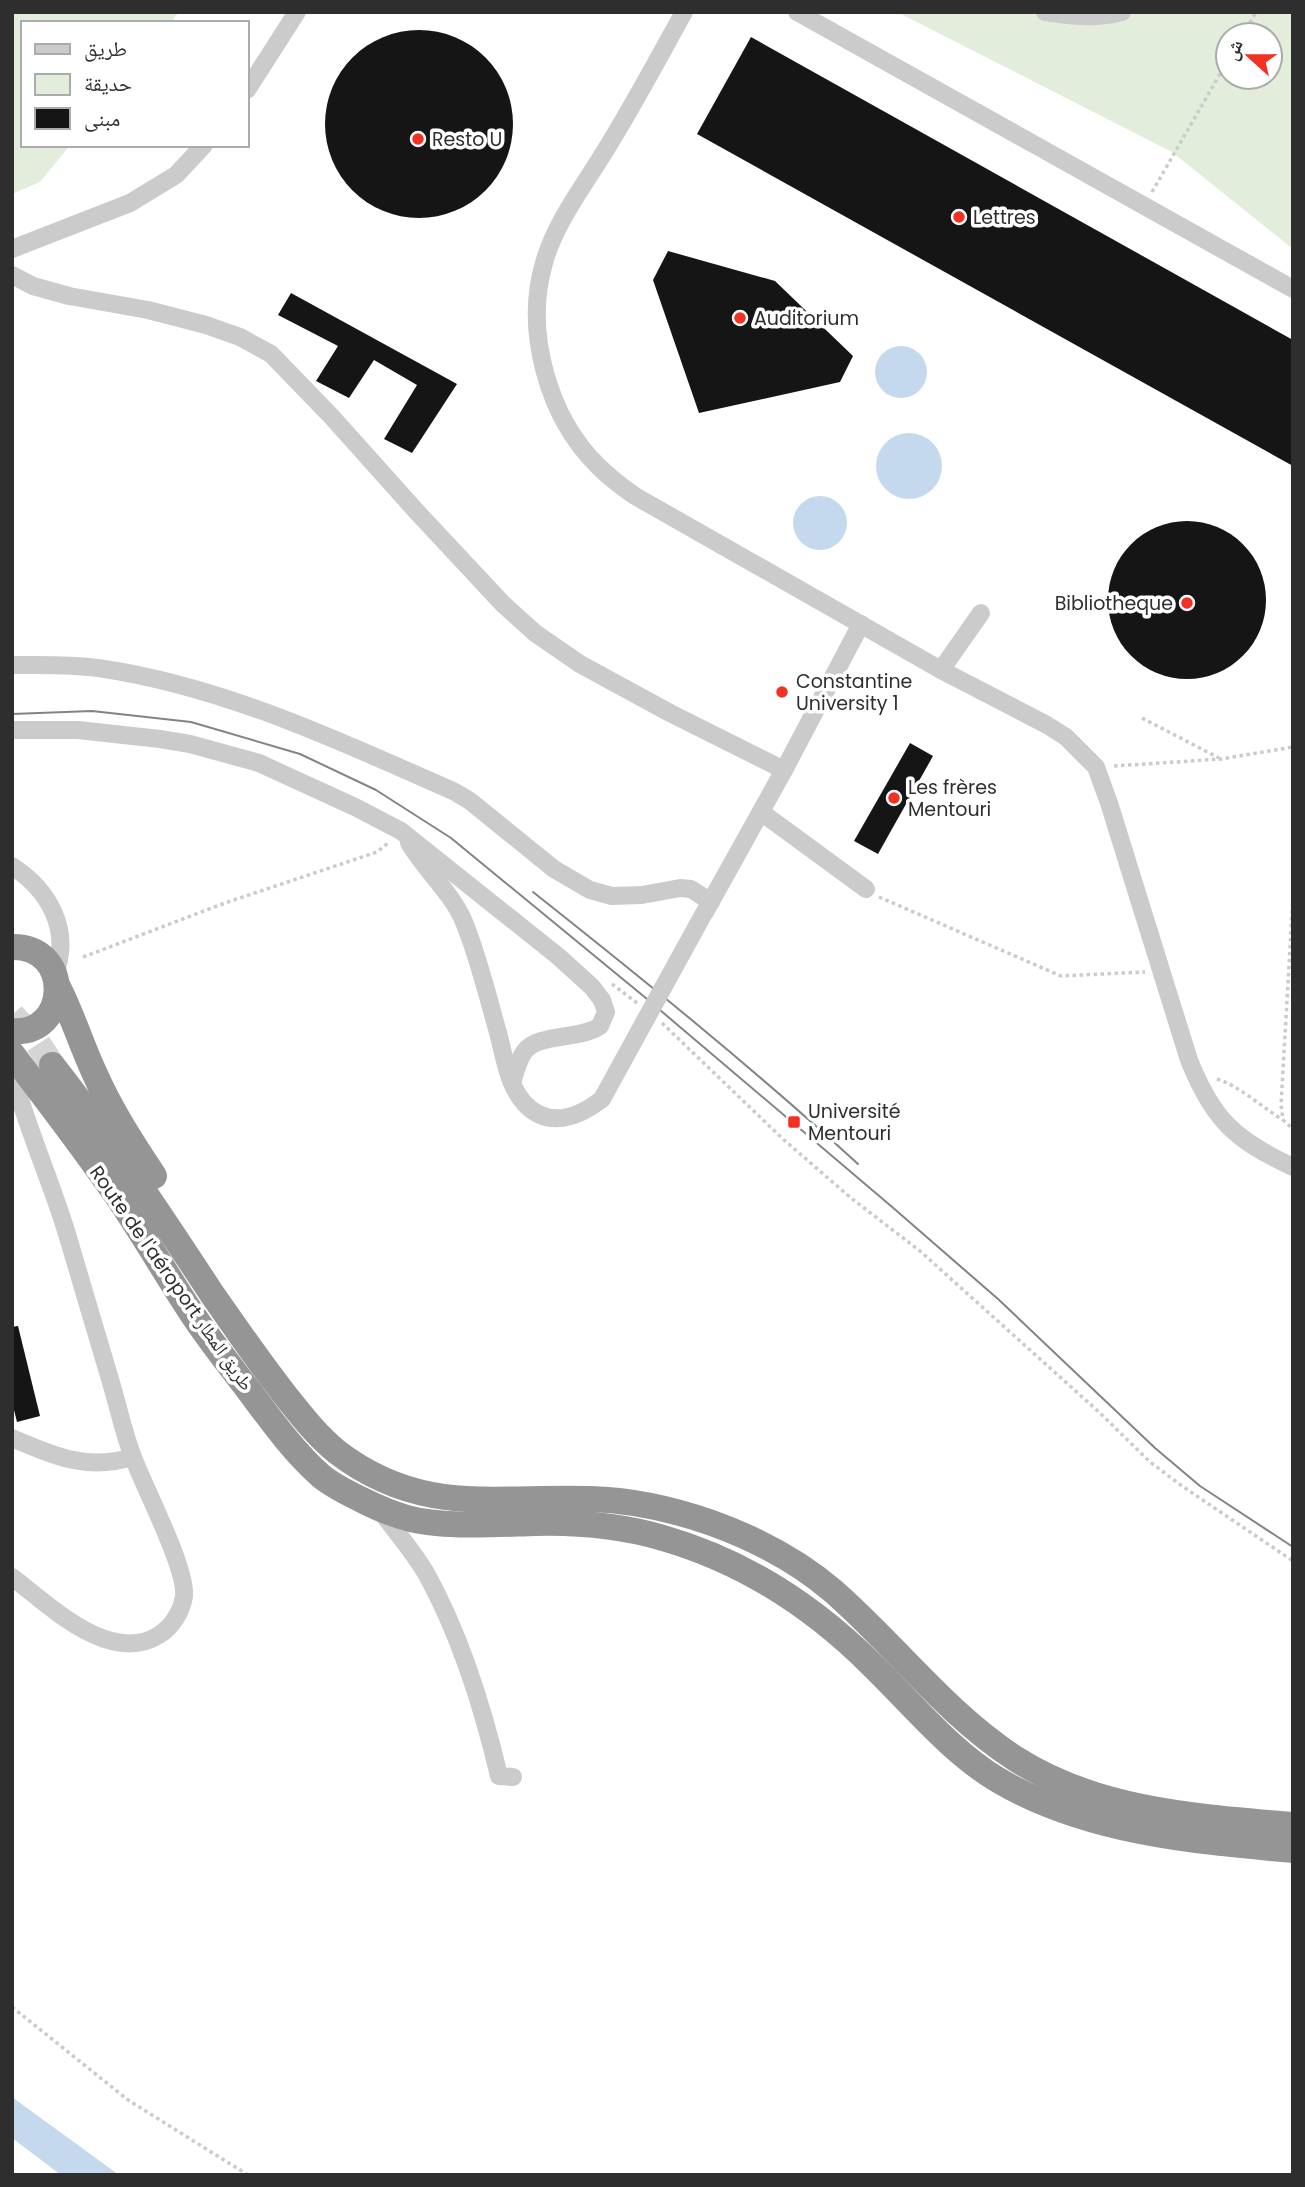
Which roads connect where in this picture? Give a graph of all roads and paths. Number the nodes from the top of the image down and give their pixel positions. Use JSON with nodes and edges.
{"nodes":[{"id":1,"x":297,"y":12,"type":"edge"},
{"id":2,"x":684,"y":12,"type":"edge"},
{"id":3,"x":797,"y":12,"type":"edge"},
{"id":4,"x":1045,"y":12,"type":"edge"},
{"id":5,"x":1122,"y":12,"type":"edge"},
{"id":6,"x":1214,"y":85,"type":"edge"},
{"id":7,"x":248,"y":88,"type":"edge"},
{"id":8,"x":202,"y":147,"type":"edge"},
{"id":9,"x":1143,"y":207,"type":"junction"},
{"id":10,"x":12,"y":249,"type":"edge"},
{"id":11,"x":12,"y":275,"type":"edge"},
{"id":12,"x":1293,"y":289,"type":"edge"},
{"id":13,"x":981,"y":613,"type":"dead end"},
{"id":14,"x":861,"y":624,"type":"junction"},
{"id":15,"x":12,"y":665,"type":"edge"},
{"id":16,"x":941,"y":670,"type":"junction"},
{"id":17,"x":1142,"y":718,"type":"dead end"},
{"id":18,"x":12,"y":730,"type":"edge"},
{"id":19,"x":1293,"y":747,"type":"edge"},
{"id":20,"x":1221,"y":760,"type":"junction"},
{"id":21,"x":1096,"y":767,"type":"junction"},
{"id":22,"x":784,"y":770,"type":"junction"},
{"id":23,"x":761,"y":812,"type":"junction"},
{"id":24,"x":401,"y":831,"type":"junction"},
{"id":25,"x":12,"y":866,"type":"edge"},
{"id":26,"x":866,"y":889,"type":"joint"},
{"id":27,"x":1293,"y":896,"type":"edge"},
{"id":28,"x":707,"y":908,"type":"junction"},
{"id":29,"x":12,"y":947,"type":"edge"},
{"id":30,"x":83,"y":957,"type":"dead end"},
{"id":31,"x":1161,"y":971,"type":"junction"},
{"id":32,"x":603,"y":976,"type":"dead end"},
{"id":33,"x":56,"y":980,"type":"junction"},
{"id":34,"x":646,"y":1010,"type":"dead end"},
{"id":35,"x":657,"y":1019,"type":"dead end"},
{"id":36,"x":12,"y":1031,"type":"edge"},
{"id":37,"x":19,"y":1062,"type":"edge"},
{"id":38,"x":52,"y":1065,"type":"tunnel mouth"},
{"id":39,"x":1194,"y":1073,"type":"junction"},
{"id":40,"x":512,"y":1083,"type":"junction"},
{"id":41,"x":1283,"y":1120,"type":"junction"},
{"id":42,"x":1293,"y":1129,"type":"edge"},
{"id":43,"x":1293,"y":1167,"type":"edge"},
{"id":44,"x":308,"y":1424,"type":"junction"},
{"id":45,"x":12,"y":1438,"type":"edge"},
{"id":46,"x":132,"y":1457,"type":"junction"},
{"id":47,"x":378,"y":1507,"type":"junction"},
{"id":48,"x":1293,"y":1561,"type":"edge"},
{"id":49,"x":12,"y":1577,"type":"edge"},
{"id":50,"x":513,"y":1777,"type":"dead end"},
{"id":51,"x":1293,"y":1825,"type":"edge"},
{"id":52,"x":1293,"y":1850,"type":"edge"},
{"id":53,"x":12,"y":2007,"type":"edge"},
{"id":54,"x":248,"y":2175,"type":"edge"}],
"edges":[{"from":1,"to":7,"type":"street"},
{"from":2,"to":14,"type":"street"},
{"from":3,"to":9,"type":"street"},
{"from":4,"to":5,"type":"street"},
{"from":6,"to":9,"type":"path"},
{"from":8,"to":10,"type":"street"},
{"from":9,"to":12,"type":"street"},
{"from":11,"to":22,"type":"street"},
{"from":13,"to":16,"type":"street"},
{"from":14,"to":16,"type":"street"},
{"from":14,"to":22,"type":"street"},
{"from":15,"to":28,"type":"street"},
{"from":16,"to":21,"type":"street"},
{"from":17,"to":20,"type":"path"},
{"from":18,"to":24,"type":"street"},
{"from":19,"to":20,"type":"path"},
{"from":20,"to":21,"type":"path"},
{"from":21,"to":31,"type":"street"},
{"from":22,"to":23,"type":"street"},
{"from":23,"to":26,"type":"street"},
{"from":23,"to":28,"type":"street"},
{"from":24,"to":30,"type":"path"},
{"from":24,"to":40,"type":"street"},
{"from":24,"to":40,"type":"street"},
{"from":25,"to":33,"type":"street"},
{"from":26,"to":31,"type":"path"},
{"from":27,"to":41,"type":"path"},
{"from":28,"to":40,"type":"street","bridge":true},
{"from":29,"to":33,"type":"highway"},
{"from":31,"to":39,"type":"street"},
{"from":32,"to":34,"type":"path"},
{"from":33,"to":36,"type":"highway"},
{"from":33,"to":44,"type":"highway"},
{"from":35,"to":48,"type":"path"},
{"from":37,"to":46,"type":"street"},
{"from":37,"to":47,"type":"highway","name":"Route de l'aéroport طريق المطار"},
{"from":38,"to":44,"type":"highway","name":"Route de l'aéroport طريق المطار"},
{"from":39,"to":41,"type":"path"},
{"from":39,"to":43,"type":"street"},
{"from":41,"to":42,"type":"path"},
{"from":44,"to":51,"type":"highway","name":"Route de l'aéroport طريق المطار"},
{"from":45,"to":46,"type":"street"},
{"from":46,"to":49,"type":"street"},
{"from":47,"to":50,"type":"street"},
{"from":47,"to":52,"type":"highway","name":"Route de l'aéroport طريق المطار"},
{"from":53,"to":54,"type":"path"}]}
